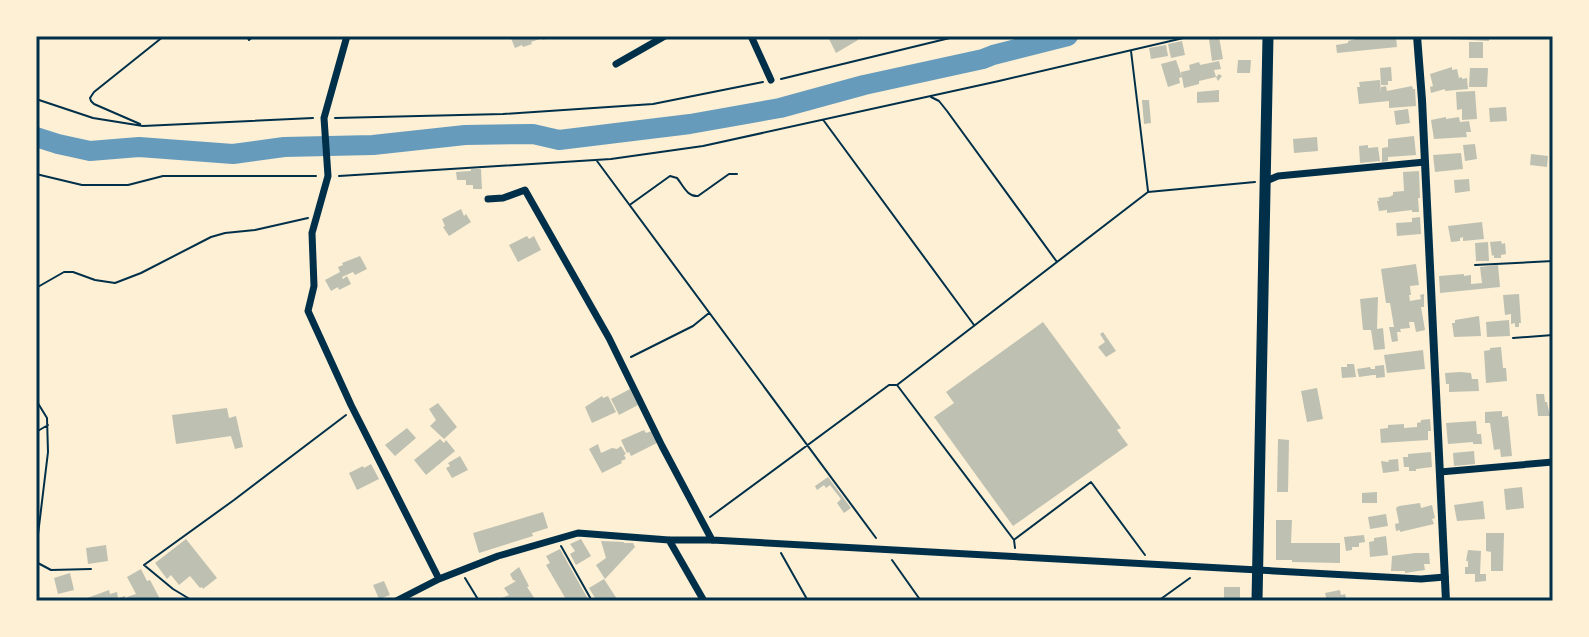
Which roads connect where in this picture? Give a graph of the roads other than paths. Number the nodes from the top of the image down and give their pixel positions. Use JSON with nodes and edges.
{"nodes":[{"id":1,"x":347,"y":36,"type":"edge"},
{"id":2,"x":665,"y":36,"type":"edge"},
{"id":3,"x":751,"y":36,"type":"edge"},
{"id":4,"x":1268,"y":36,"type":"edge"},
{"id":5,"x":1417,"y":36,"type":"edge"},
{"id":6,"x":616,"y":64,"type":"dead end"},
{"id":7,"x":771,"y":80,"type":"road end"},
{"id":8,"x":1425,"y":162,"type":"junction"},
{"id":9,"x":1266,"y":181,"type":"junction"},
{"id":10,"x":488,"y":199,"type":"dead end"},
{"id":11,"x":1553,"y":462,"type":"edge"},
{"id":12,"x":1440,"y":472,"type":"junction"},
{"id":13,"x":669,"y":540,"type":"junction"},
{"id":14,"x":712,"y":540,"type":"junction"},
{"id":15,"x":1258,"y":570,"type":"junction"},
{"id":16,"x":1445,"y":577,"type":"junction"},
{"id":17,"x":439,"y":579,"type":"junction"},
{"id":18,"x":396,"y":601,"type":"edge"},
{"id":19,"x":704,"y":601,"type":"edge"},
{"id":20,"x":1257,"y":601,"type":"edge"},
{"id":21,"x":1446,"y":601,"type":"edge"}],
"edges":[{"from":1,"to":17,"type":"street"},
{"from":2,"to":6,"type":"street"},
{"from":3,"to":7,"type":"street"},
{"from":4,"to":9,"type":"highway"},
{"from":5,"to":8,"type":"street"},
{"from":8,"to":9,"type":"street"},
{"from":8,"to":12,"type":"street"},
{"from":9,"to":15,"type":"highway"},
{"from":10,"to":14,"type":"street"},
{"from":11,"to":12,"type":"street"},
{"from":12,"to":16,"type":"street"},
{"from":13,"to":14,"type":"street"},
{"from":13,"to":17,"type":"street"},
{"from":13,"to":19,"type":"street"},
{"from":14,"to":15,"type":"street"},
{"from":15,"to":16,"type":"street"},
{"from":15,"to":20,"type":"highway"},
{"from":16,"to":21,"type":"street"},
{"from":17,"to":18,"type":"street"}]}
